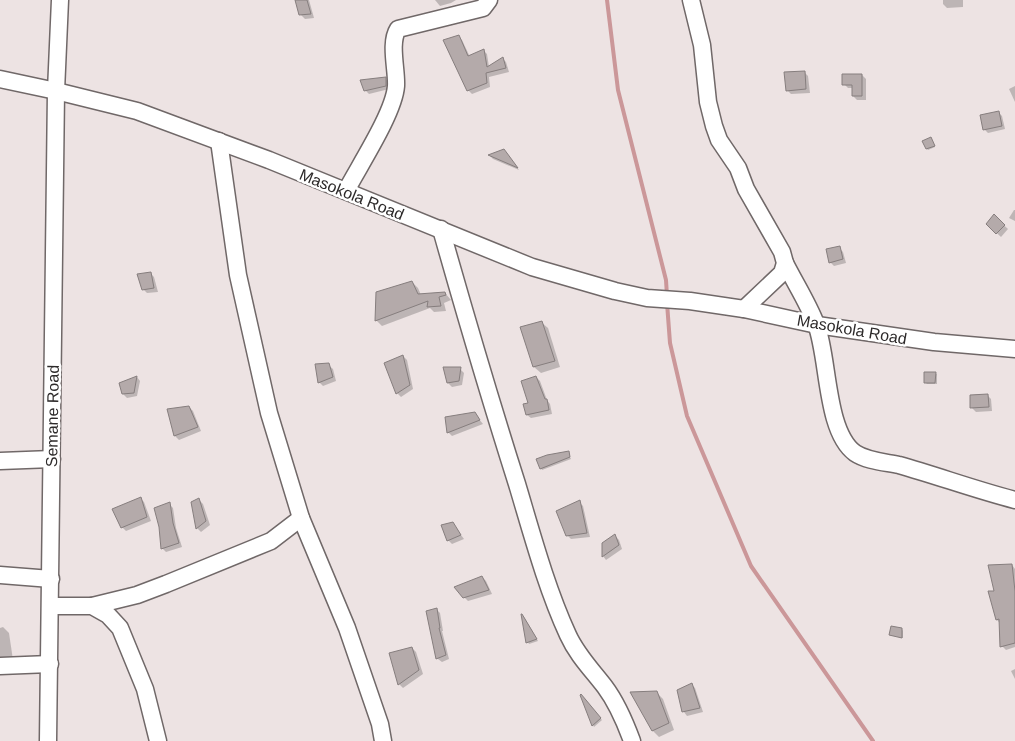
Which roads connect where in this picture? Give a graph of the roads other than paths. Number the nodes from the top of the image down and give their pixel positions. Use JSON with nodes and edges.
{"nodes":[{"id":1,"x":60,"y":0,"type":"edge"},
{"id":2,"x":489,"y":0,"type":"edge"},
{"id":3,"x":691,"y":0,"type":"edge"},
{"id":4,"x":0,"y":80,"type":"edge"},
{"id":5,"x":56,"y":91,"type":"junction"},
{"id":6,"x":219,"y":141,"type":"junction"},
{"id":7,"x":346,"y":191,"type":"junction"},
{"id":8,"x":441,"y":229,"type":"junction"},
{"id":9,"x":785,"y":263,"type":"junction"},
{"id":10,"x":744,"y":309,"type":"junction"},
{"id":11,"x":817,"y":325,"type":"junction"},
{"id":12,"x":1015,"y":349,"type":"edge"},
{"id":13,"x":52,"y":459,"type":"junction"},
{"id":14,"x":0,"y":461,"type":"edge"},
{"id":15,"x":1015,"y":500,"type":"edge"},
{"id":16,"x":301,"y":518,"type":"junction"},
{"id":17,"x":0,"y":575,"type":"edge"},
{"id":18,"x":51,"y":579,"type":"junction"},
{"id":19,"x":51,"y":606,"type":"junction"},
{"id":20,"x":92,"y":606,"type":"junction"},
{"id":21,"x":50,"y":664,"type":"junction"},
{"id":22,"x":0,"y":666,"type":"edge"},
{"id":23,"x":48,"y":741,"type":"edge"},
{"id":24,"x":158,"y":741,"type":"edge"},
{"id":25,"x":383,"y":741,"type":"edge"},
{"id":26,"x":632,"y":741,"type":"edge"}],
"edges":[{"from":1,"to":5,"type":"street","name":"Semane Road"},
{"from":2,"to":7,"type":"street"},
{"from":3,"to":9,"type":"street"},
{"from":4,"to":5,"type":"street","name":"Masokola Road"},
{"from":5,"to":6,"type":"street","name":"Masokola Road"},
{"from":5,"to":13,"type":"street","name":"Semane Road"},
{"from":6,"to":7,"type":"street","name":"Masokola Road"},
{"from":6,"to":16,"type":"street"},
{"from":7,"to":8,"type":"street","name":"Masokola Road"},
{"from":8,"to":10,"type":"street","name":"Masokola Road"},
{"from":8,"to":26,"type":"street"},
{"from":9,"to":10,"type":"street"},
{"from":9,"to":11,"type":"street"},
{"from":10,"to":11,"type":"street","name":"Masokola Road"},
{"from":11,"to":12,"type":"street","name":"Masokola Road"},
{"from":11,"to":15,"type":"street"},
{"from":13,"to":14,"type":"street"},
{"from":13,"to":18,"type":"street","name":"Semane Road"},
{"from":16,"to":20,"type":"street"},
{"from":16,"to":25,"type":"street"},
{"from":17,"to":18,"type":"street"},
{"from":18,"to":19,"type":"street","name":"Semane Road"},
{"from":19,"to":20,"type":"street"},
{"from":19,"to":21,"type":"street","name":"Semane Road"},
{"from":20,"to":24,"type":"street"},
{"from":21,"to":22,"type":"street"},
{"from":21,"to":23,"type":"street","name":"Semane Road"}]}
